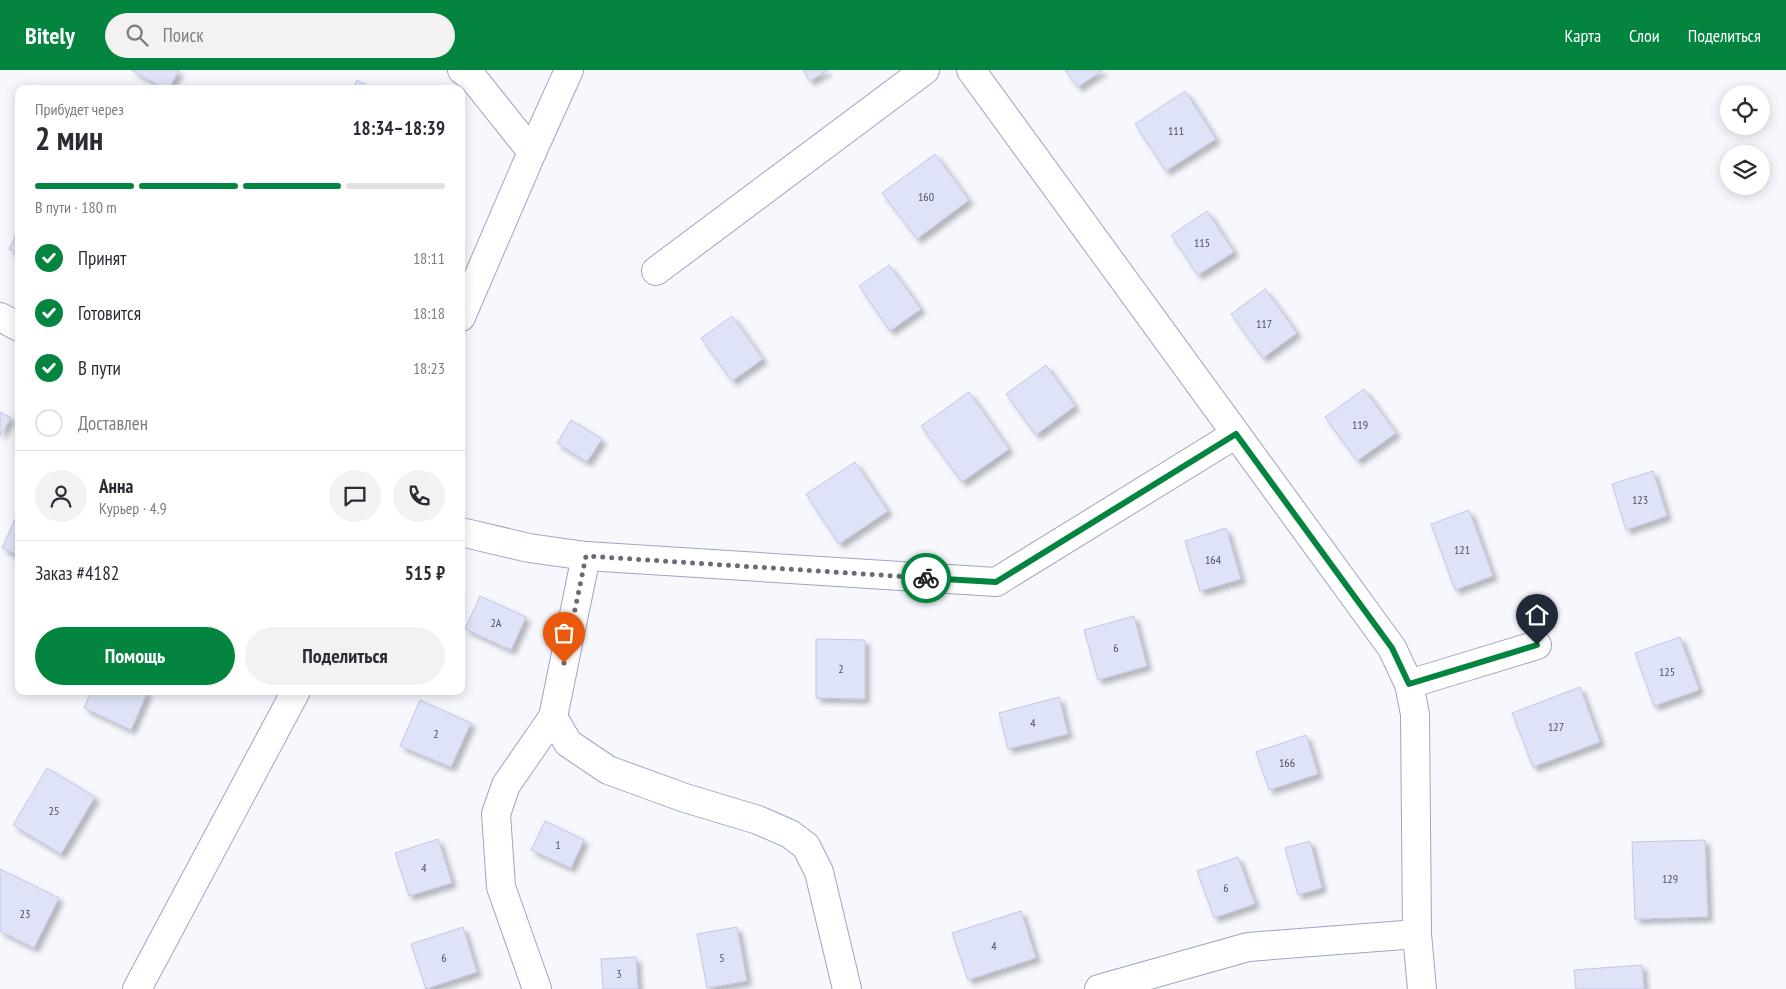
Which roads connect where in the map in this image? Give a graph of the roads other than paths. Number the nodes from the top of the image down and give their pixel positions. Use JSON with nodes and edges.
{"nodes":[{"id":1,"x":462,"y":70,"type":"edge"},
{"id":2,"x":569,"y":70,"type":"edge"},
{"id":3,"x":925,"y":70,"type":"edge"},
{"id":4,"x":971,"y":70,"type":"edge"},
{"id":5,"x":532,"y":152,"type":"junction"},
{"id":6,"x":656,"y":272,"type":"dead end"},
{"id":7,"x":465,"y":308,"type":"edge"},
{"id":8,"x":0,"y":317,"type":"edge"},
{"id":9,"x":15,"y":325,"type":"edge"},
{"id":10,"x":1236,"y":434,"type":"junction"},
{"id":11,"x":465,"y":533,"type":"edge"},
{"id":12,"x":586,"y":556,"type":"junction"},
{"id":13,"x":1537,"y":645,"type":"dead end"},
{"id":14,"x":1409,"y":684,"type":"junction"},
{"id":15,"x":294,"y":695,"type":"edge"},
{"id":16,"x":553,"y":717,"type":"junction"},
{"id":17,"x":1417,"y":934,"type":"junction"},
{"id":18,"x":137,"y":989,"type":"edge"},
{"id":19,"x":537,"y":989,"type":"edge"},
{"id":20,"x":847,"y":989,"type":"edge"},
{"id":21,"x":1099,"y":989,"type":"edge"},
{"id":22,"x":1422,"y":989,"type":"edge"}],
"edges":[{"from":1,"to":5,"type":"street"},
{"from":2,"to":5,"type":"street"},
{"from":3,"to":6,"type":"street"},
{"from":4,"to":10,"type":"street"},
{"from":5,"to":7,"type":"street"},
{"from":8,"to":9,"type":"street"},
{"from":10,"to":12,"type":"street"},
{"from":10,"to":14,"type":"street"},
{"from":11,"to":12,"type":"street"},
{"from":12,"to":16,"type":"street"},
{"from":13,"to":14,"type":"street"},
{"from":14,"to":17,"type":"street"},
{"from":15,"to":18,"type":"street"},
{"from":16,"to":19,"type":"street"},
{"from":16,"to":20,"type":"street"},
{"from":17,"to":21,"type":"street"},
{"from":17,"to":22,"type":"street"}]}
